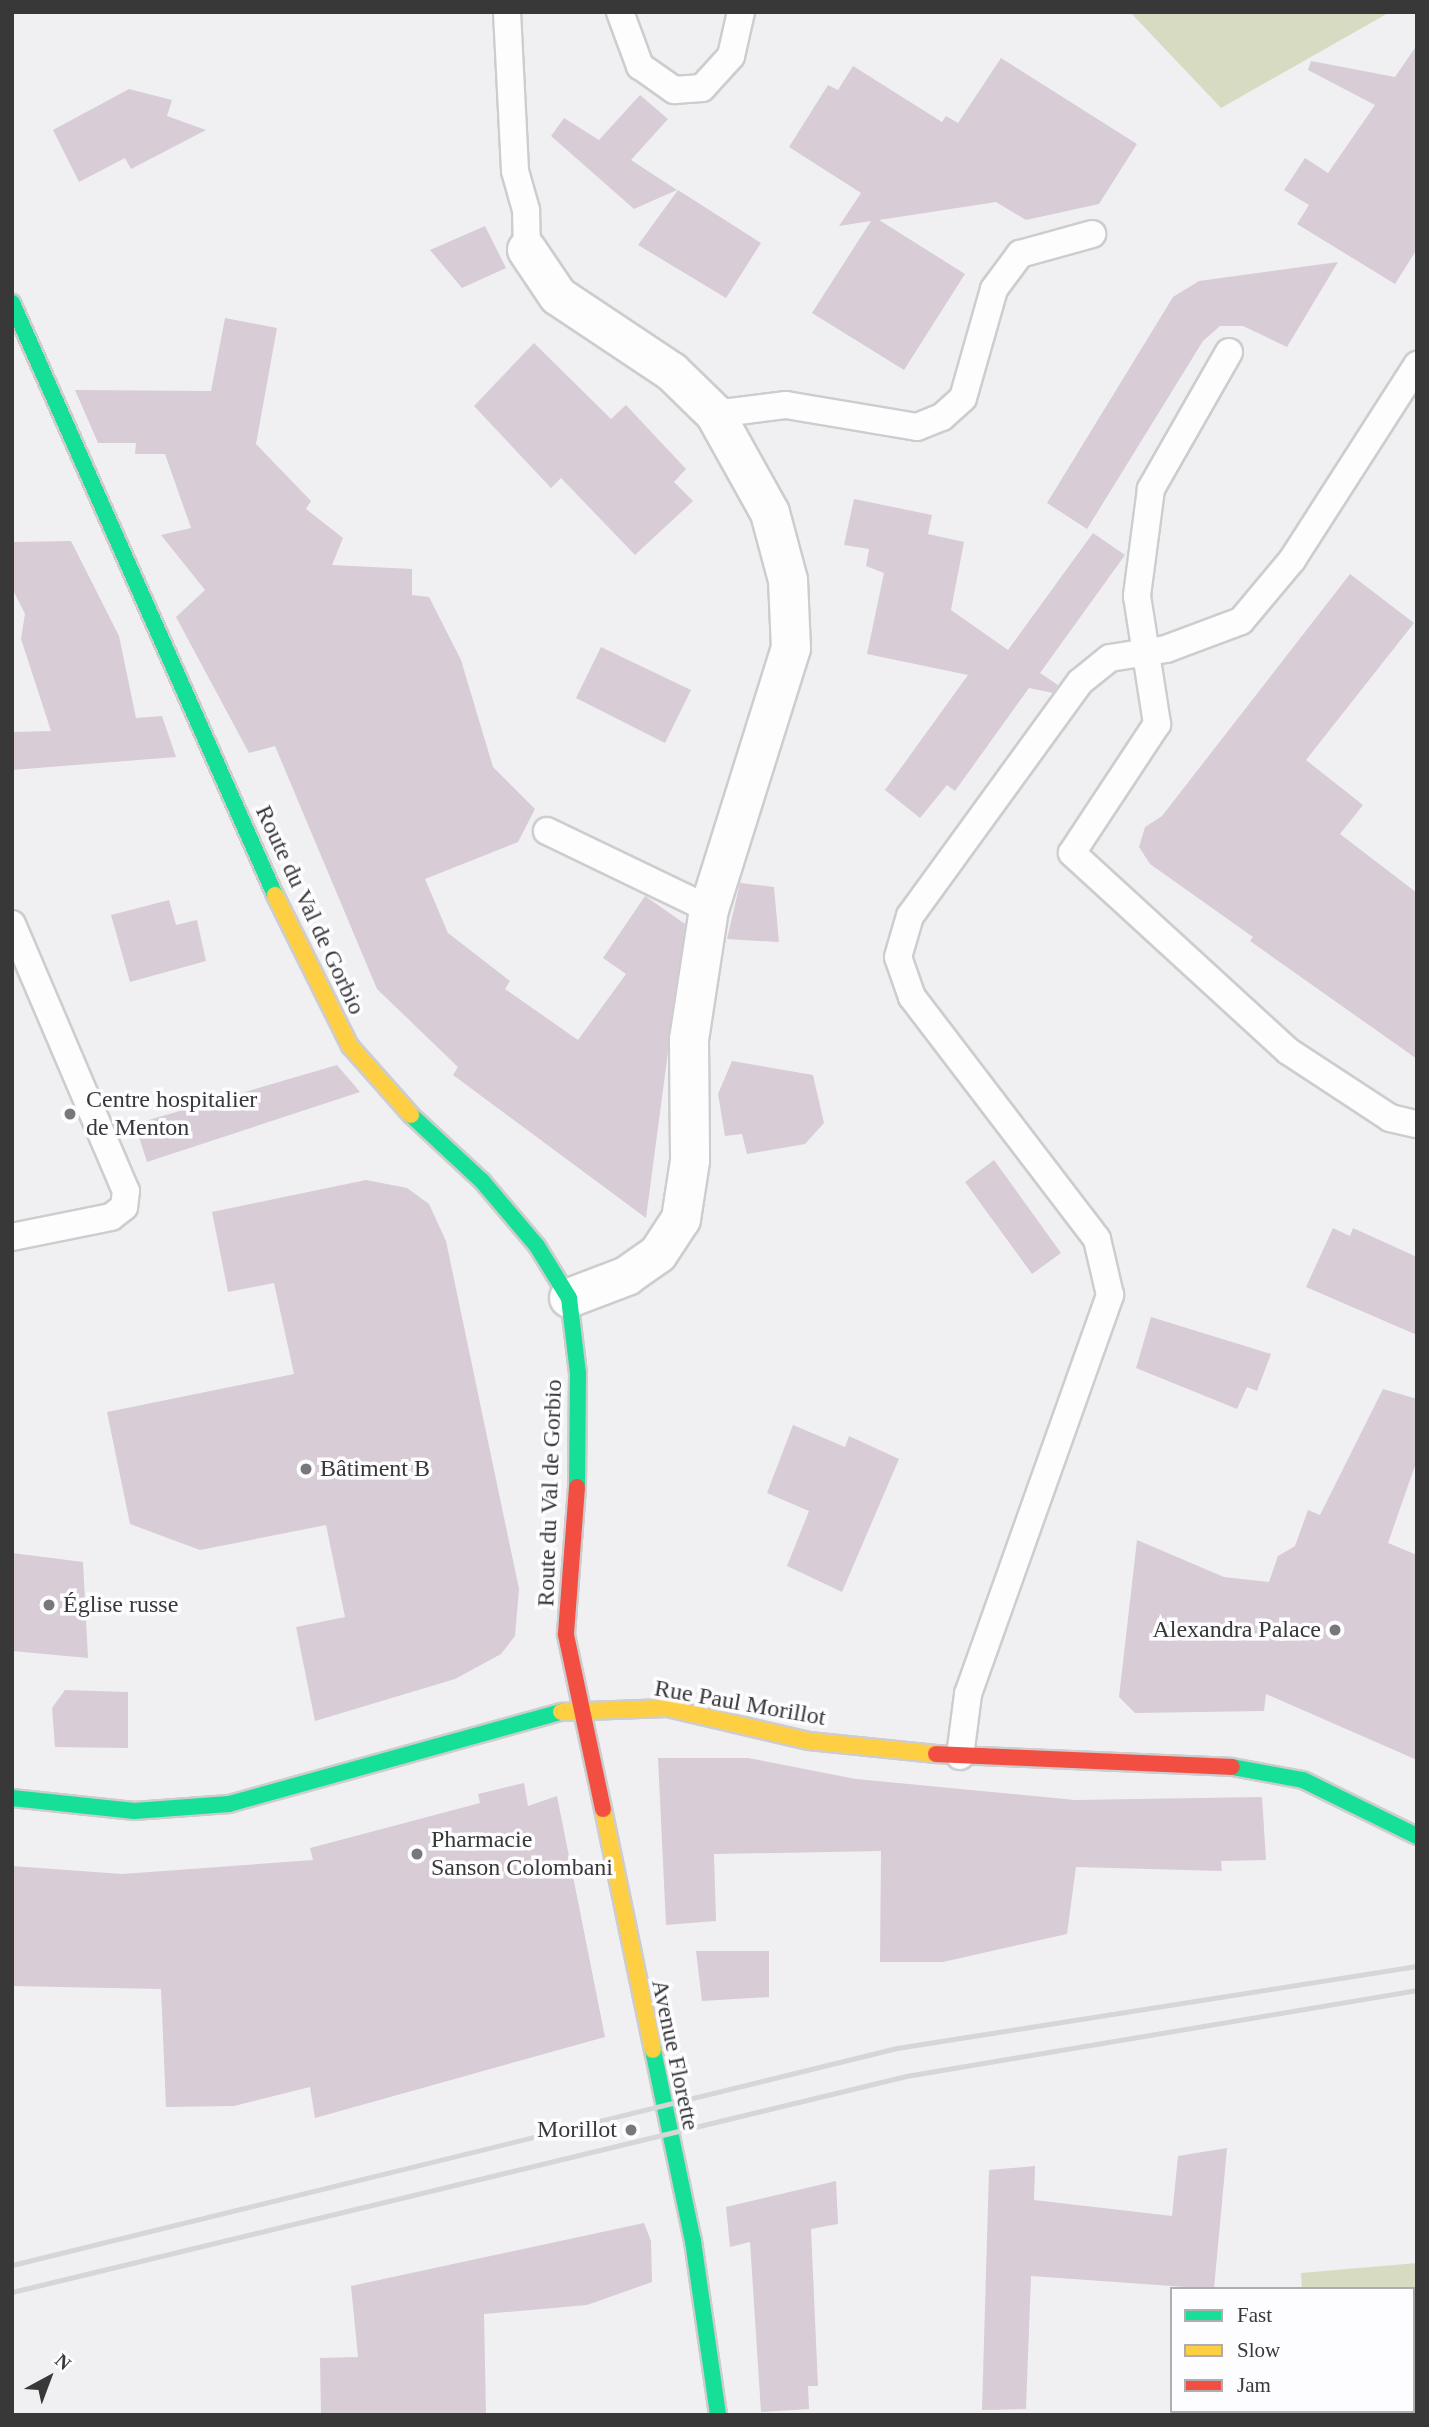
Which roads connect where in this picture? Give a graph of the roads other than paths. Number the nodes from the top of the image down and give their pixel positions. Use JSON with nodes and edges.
{"nodes":[{"id":1,"x":507,"y":12,"type":"edge"},
{"id":2,"x":620,"y":12,"type":"edge"},
{"id":3,"x":741,"y":12,"type":"edge"},
{"id":4,"x":1092,"y":234,"type":"dead end"},
{"id":5,"x":527,"y":250,"type":"joint"},
{"id":6,"x":12,"y":303,"type":"edge"},
{"id":7,"x":1229,"y":352,"type":"dead end"},
{"id":8,"x":1417,"y":365,"type":"edge"},
{"id":9,"x":715,"y":414,"type":"junction"},
{"id":10,"x":1149,"y":652,"type":"junction"},
{"id":11,"x":547,"y":831,"type":"dead end"},
{"id":12,"x":709,"y":909,"type":"junction"},
{"id":13,"x":12,"y":925,"type":"edge"},
{"id":14,"x":1417,"y":1124,"type":"edge"},
{"id":15,"x":12,"y":1237,"type":"edge"},
{"id":16,"x":569,"y":1298,"type":"junction"},
{"id":17,"x":577,"y":1707,"type":"junction"},
{"id":18,"x":960,"y":1756,"type":"junction"},
{"id":19,"x":12,"y":1798,"type":"edge"},
{"id":20,"x":1417,"y":1836,"type":"edge"},
{"id":21,"x":718,"y":2415,"type":"edge"}],
"edges":[{"from":1,"to":5,"type":"lane"},
{"from":2,"to":3,"type":"lane"},
{"from":4,"to":9,"type":"lane"},
{"from":5,"to":9,"type":"street"},
{"from":6,"to":16,"type":"street","name":"Route du Val de Gorbio"},
{"from":7,"to":10,"type":"lane"},
{"from":8,"to":10,"type":"lane"},
{"from":9,"to":12,"type":"street"},
{"from":10,"to":14,"type":"lane"},
{"from":10,"to":18,"type":"lane"},
{"from":11,"to":12,"type":"lane"},
{"from":12,"to":16,"type":"street"},
{"from":13,"to":15,"type":"lane"},
{"from":16,"to":17,"type":"street","name":"Route du Val de Gorbio"},
{"from":17,"to":18,"type":"street","name":"Rue Paul Morillot"},
{"from":17,"to":19,"type":"street","name":"Rue Paul Morillot"},
{"from":17,"to":21,"type":"street","name":"Avenue Florette"},
{"from":18,"to":20,"type":"street","name":"Rue Paul Morillot"}]}
